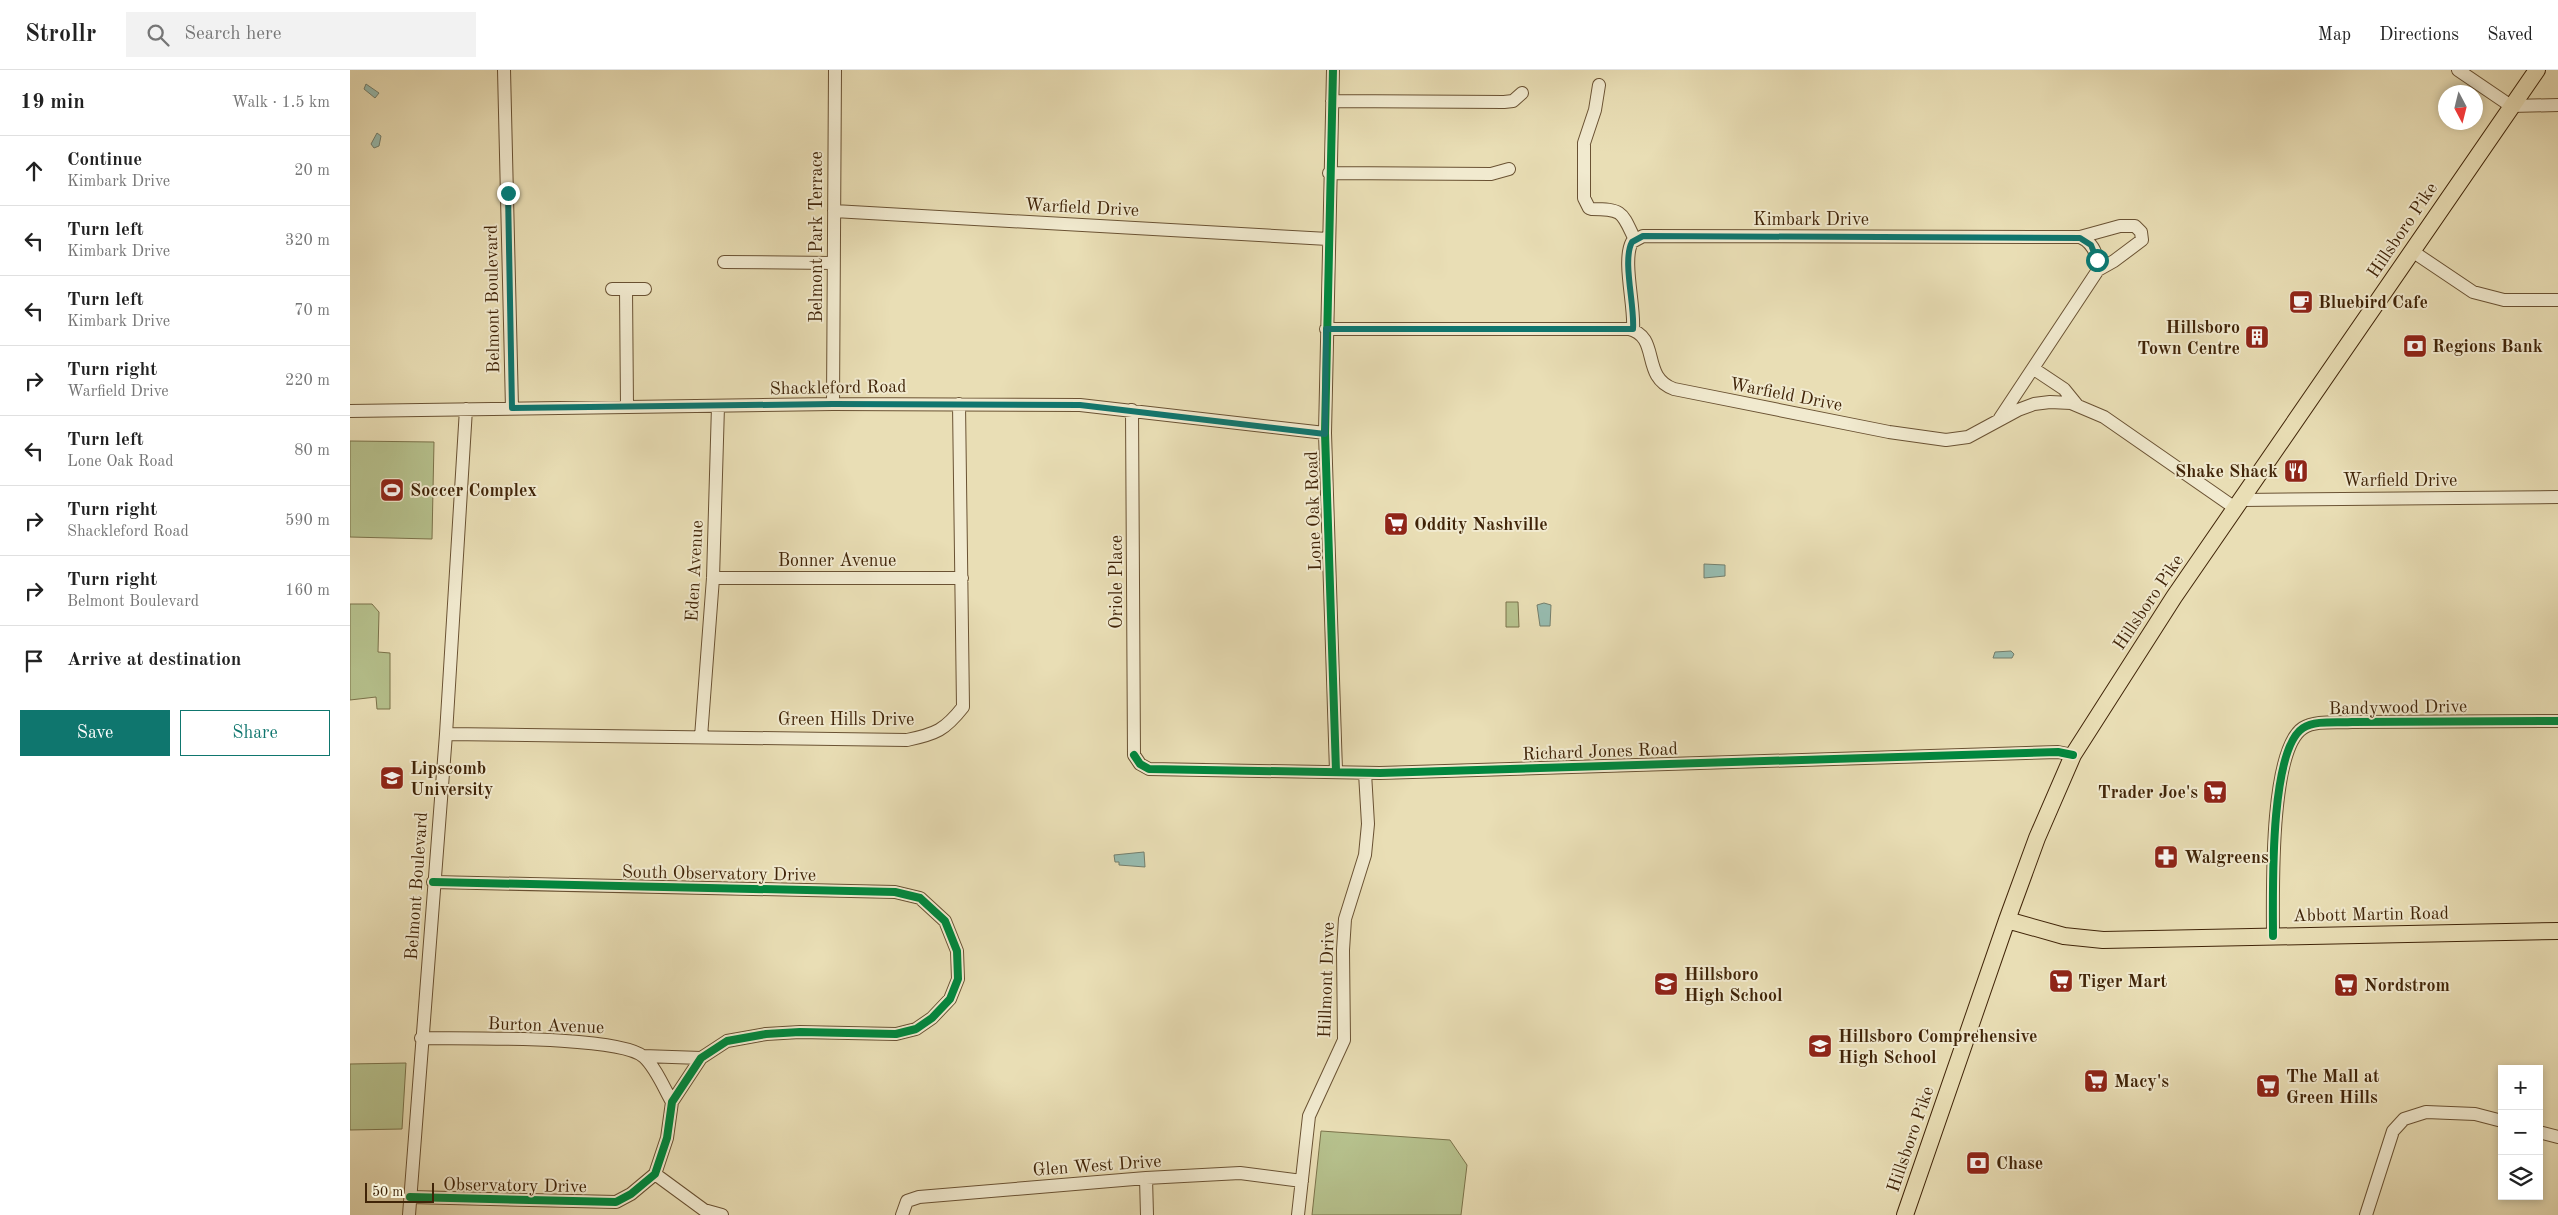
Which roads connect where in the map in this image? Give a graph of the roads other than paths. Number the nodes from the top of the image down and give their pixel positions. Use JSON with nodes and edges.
{"nodes":[{"id":1,"x":504,"y":70,"type":"edge"},
{"id":2,"x":835,"y":70,"type":"edge"},
{"id":3,"x":1333,"y":70,"type":"edge"},
{"id":4,"x":2458,"y":70,"type":"edge"},
{"id":5,"x":2537,"y":70,"type":"edge"},
{"id":6,"x":1598,"y":85,"type":"dead end"},
{"id":7,"x":1522,"y":93,"type":"dead end"},
{"id":8,"x":1332,"y":101,"type":"junction"},
{"id":9,"x":2558,"y":105,"type":"edge"},
{"id":10,"x":2511,"y":106,"type":"junction"},
{"id":11,"x":1509,"y":169,"type":"dead end"},
{"id":12,"x":1330,"y":173,"type":"junction"},
{"id":13,"x":834,"y":211,"type":"junction"},
{"id":14,"x":1328,"y":238,"type":"junction"},
{"id":15,"x":2080,"y":238,"type":"junction"},
{"id":16,"x":1635,"y":240,"type":"junction"},
{"id":17,"x":2412,"y":251,"type":"junction"},
{"id":18,"x":724,"y":262,"type":"dead end"},
{"id":19,"x":833,"y":263,"type":"junction"},
{"id":20,"x":2098,"y":270,"type":"junction"},
{"id":21,"x":612,"y":289,"type":"dead end"},
{"id":22,"x":626,"y":289,"type":"junction"},
{"id":23,"x":645,"y":289,"type":"dead end"},
{"id":24,"x":2558,"y":300,"type":"edge"},
{"id":25,"x":1326,"y":329,"type":"junction"},
{"id":26,"x":1633,"y":329,"type":"junction"},
{"id":27,"x":2034,"y":369,"type":"junction"},
{"id":28,"x":833,"y":404,"type":"junction"},
{"id":29,"x":959,"y":404,"type":"junction"},
{"id":30,"x":2077,"y":405,"type":"junction"},
{"id":31,"x":718,"y":406,"type":"junction"},
{"id":32,"x":627,"y":407,"type":"junction"},
{"id":33,"x":512,"y":408,"type":"junction"},
{"id":34,"x":466,"y":410,"type":"junction"},
{"id":35,"x":1132,"y":410,"type":"junction"},
{"id":36,"x":350,"y":411,"type":"edge"},
{"id":37,"x":1998,"y":420,"type":"junction"},
{"id":38,"x":1325,"y":434,"type":"junction"},
{"id":39,"x":2558,"y":497,"type":"edge"},
{"id":40,"x":2238,"y":504,"type":"junction"},
{"id":41,"x":712,"y":578,"type":"junction"},
{"id":42,"x":962,"y":578,"type":"junction"},
{"id":43,"x":2558,"y":721,"type":"edge"},
{"id":44,"x":446,"y":734,"type":"junction"},
{"id":45,"x":701,"y":737,"type":"junction"},
{"id":46,"x":1134,"y":754,"type":"joint"},
{"id":47,"x":2073,"y":755,"type":"junction"},
{"id":48,"x":1336,"y":771,"type":"junction"},
{"id":49,"x":1365,"y":773,"type":"junction"},
{"id":50,"x":433,"y":882,"type":"junction"},
{"id":51,"x":2007,"y":920,"type":"junction"},
{"id":52,"x":2558,"y":930,"type":"edge"},
{"id":53,"x":2273,"y":936,"type":"junction"},
{"id":54,"x":421,"y":1038,"type":"junction"},
{"id":55,"x":643,"y":1056,"type":"junction"},
{"id":56,"x":700,"y":1058,"type":"junction"},
{"id":57,"x":672,"y":1102,"type":"junction"},
{"id":58,"x":2498,"y":1120,"type":"edge"},
{"id":59,"x":2543,"y":1133,"type":"edge"},
{"id":60,"x":2558,"y":1137,"type":"edge"},
{"id":61,"x":655,"y":1174,"type":"junction"},
{"id":62,"x":1146,"y":1178,"type":"junction"},
{"id":63,"x":1302,"y":1180,"type":"junction"},
{"id":64,"x":410,"y":1197,"type":"junction"},
{"id":65,"x":902,"y":1213,"type":"edge"},
{"id":66,"x":409,"y":1215,"type":"edge"},
{"id":67,"x":722,"y":1215,"type":"edge"},
{"id":68,"x":1147,"y":1215,"type":"edge"},
{"id":69,"x":1298,"y":1215,"type":"edge"},
{"id":70,"x":1905,"y":1215,"type":"edge"},
{"id":71,"x":2366,"y":1215,"type":"edge"}],
"edges":[{"from":1,"to":33,"type":"street","name":"Belmont Boulevard"},
{"from":2,"to":13,"type":"street","name":"Belmont Park Terrace"},
{"from":3,"to":8,"type":"street","name":"Lone Oak Road"},
{"from":4,"to":10,"type":"street"},
{"from":5,"to":10,"type":"main road","name":"Hillsboro Pike"},
{"from":6,"to":16,"type":"street"},
{"from":7,"to":8,"type":"street"},
{"from":8,"to":12,"type":"street","name":"Lone Oak Road"},
{"from":9,"to":10,"type":"street"},
{"from":10,"to":17,"type":"main road","name":"Hillsboro Pike"},
{"from":11,"to":12,"type":"street"},
{"from":12,"to":14,"type":"street","name":"Lone Oak Road"},
{"from":13,"to":14,"type":"street","name":"Warfield Drive"},
{"from":13,"to":19,"type":"street","name":"Belmont Park Terrace"},
{"from":14,"to":25,"type":"street","name":"Lone Oak Road"},
{"from":15,"to":16,"type":"street","name":"Kimbark Drive"},
{"from":15,"to":20,"type":"street"},
{"from":15,"to":20,"type":"street","name":"Kimbark Drive"},
{"from":16,"to":26,"type":"street"},
{"from":17,"to":24,"type":"street"},
{"from":17,"to":40,"type":"main road","name":"Hillsboro Pike"},
{"from":18,"to":19,"type":"street"},
{"from":19,"to":28,"type":"street","name":"Belmont Park Terrace"},
{"from":20,"to":27,"type":"street","name":"Kimbark Drive"},
{"from":21,"to":22,"type":"street"},
{"from":22,"to":23,"type":"street"},
{"from":22,"to":32,"type":"street"},
{"from":25,"to":26,"type":"street"},
{"from":25,"to":38,"type":"street","name":"Lone Oak Road"},
{"from":26,"to":37,"type":"street","name":"Warfield Drive"},
{"from":27,"to":30,"type":"street"},
{"from":27,"to":37,"type":"street","name":"Kimbark Drive"},
{"from":28,"to":29,"type":"street","name":"Shackleford Road"},
{"from":28,"to":31,"type":"street","name":"Shackleford Road"},
{"from":29,"to":35,"type":"street","name":"Shackleford Road"},
{"from":29,"to":42,"type":"street","name":"Green Hills Drive"},
{"from":30,"to":37,"type":"street","name":"Warfield Drive"},
{"from":30,"to":40,"type":"street","name":"Warfield Drive"},
{"from":31,"to":32,"type":"street","name":"Shackleford Road"},
{"from":31,"to":41,"type":"street","name":"Eden Avenue"},
{"from":32,"to":33,"type":"street","name":"Shackleford Road"},
{"from":33,"to":34,"type":"street","name":"Shackleford Road"},
{"from":34,"to":36,"type":"street","name":"Shackleford Road"},
{"from":34,"to":44,"type":"street","name":"Belmont Boulevard"},
{"from":35,"to":38,"type":"street","name":"Shackleford Road"},
{"from":35,"to":46,"type":"street","name":"Oriole Place"},
{"from":38,"to":48,"type":"street","name":"Lone Oak Road"},
{"from":39,"to":40,"type":"street","name":"Warfield Drive"},
{"from":40,"to":47,"type":"main road","name":"Hillsboro Pike"},
{"from":41,"to":42,"type":"street","name":"Bonner Avenue"},
{"from":41,"to":45,"type":"street","name":"Eden Avenue"},
{"from":42,"to":45,"type":"street","name":"Green Hills Drive"},
{"from":43,"to":53,"type":"street","name":"Bandywood Drive"},
{"from":44,"to":45,"type":"street","name":"Green Hills Drive"},
{"from":44,"to":50,"type":"street","name":"Belmont Boulevard"},
{"from":46,"to":48,"type":"street","name":"Richard Jones Road"},
{"from":47,"to":49,"type":"street","name":"Richard Jones Road"},
{"from":47,"to":51,"type":"main road","name":"Hillsboro Pike"},
{"from":48,"to":49,"type":"street","name":"Richard Jones Road"},
{"from":49,"to":63,"type":"street","name":"Hillmont Drive"},
{"from":50,"to":54,"type":"street","name":"Belmont Boulevard"},
{"from":50,"to":56,"type":"street","name":"South Observatory Drive"},
{"from":51,"to":53,"type":"main road","name":"Abbott Martin Road"},
{"from":51,"to":70,"type":"main road","name":"Hillsboro Pike"},
{"from":52,"to":53,"type":"main road","name":"Abbott Martin Road"},
{"from":54,"to":55,"type":"street","name":"Burton Avenue"},
{"from":54,"to":64,"type":"street","name":"Belmont Boulevard"},
{"from":55,"to":56,"type":"street"},
{"from":55,"to":57,"type":"street"},
{"from":56,"to":57,"type":"street"},
{"from":57,"to":61,"type":"street"},
{"from":58,"to":71,"type":"street"},
{"from":59,"to":60,"type":"street"},
{"from":61,"to":64,"type":"street","name":"Observatory Drive"},
{"from":61,"to":67,"type":"street"},
{"from":62,"to":63,"type":"street","name":"Glen West Drive"},
{"from":62,"to":65,"type":"street","name":"Glen West Drive"},
{"from":62,"to":68,"type":"street"},
{"from":63,"to":69,"type":"street","name":"Hillmont Drive"},
{"from":64,"to":66,"type":"street","name":"Belmont Boulevard"}]}
